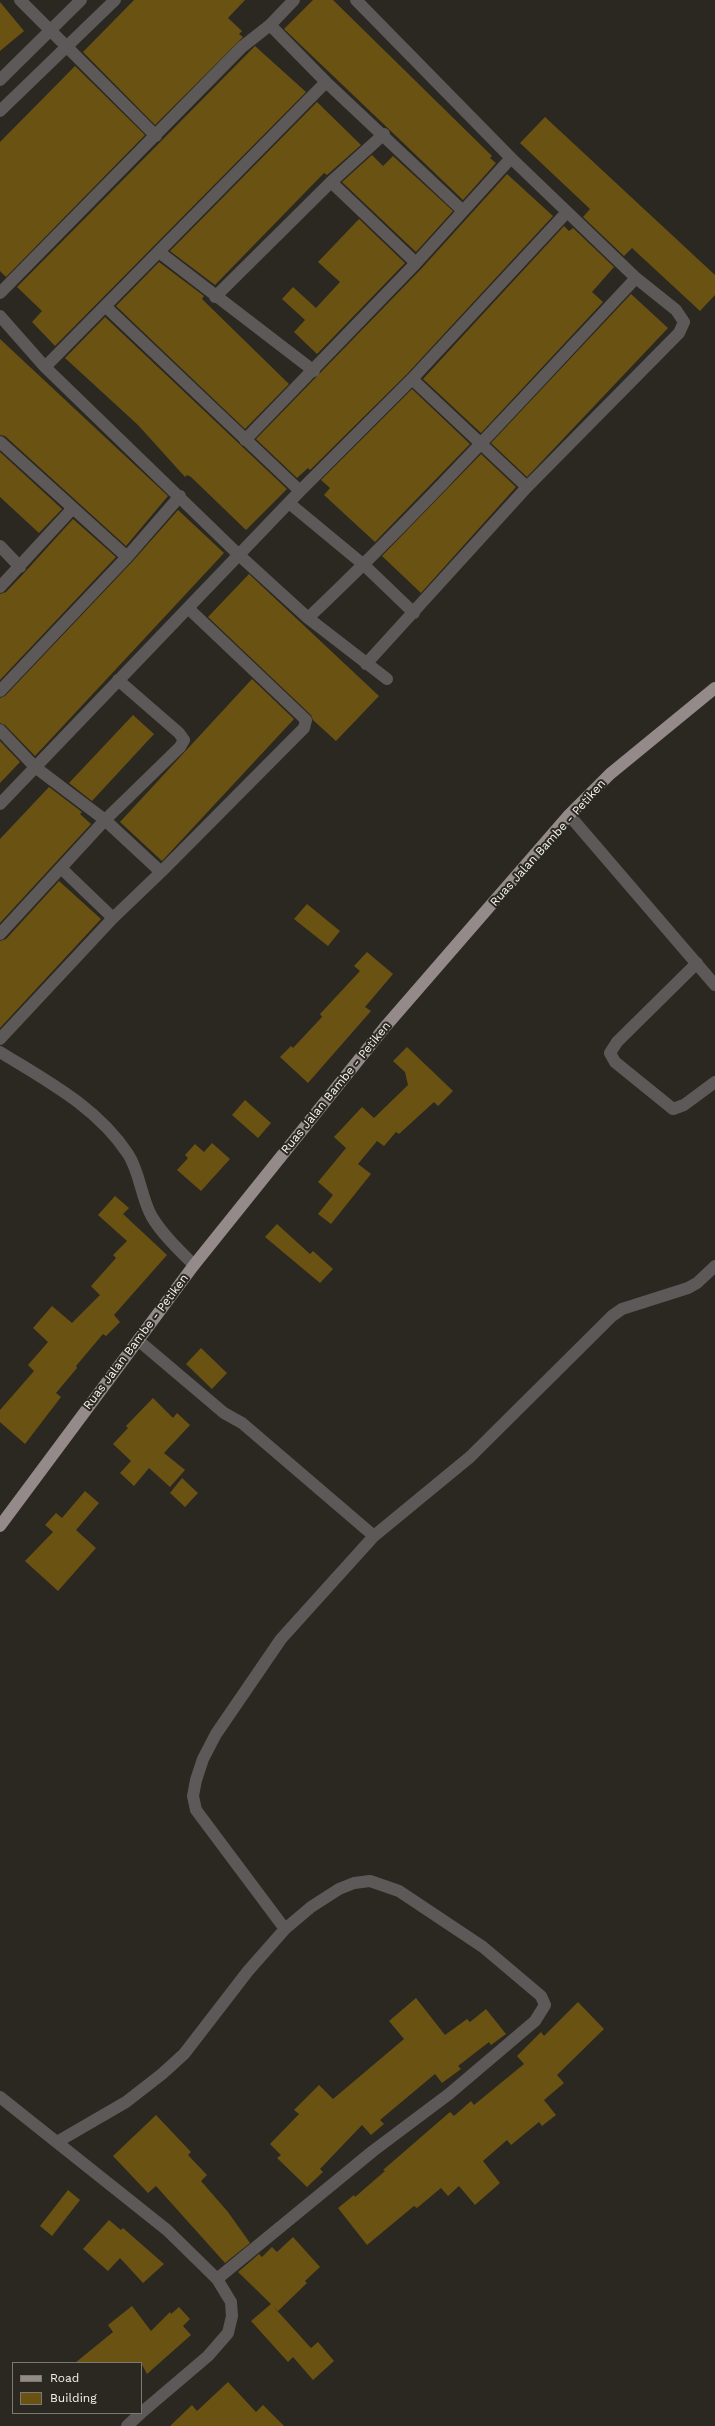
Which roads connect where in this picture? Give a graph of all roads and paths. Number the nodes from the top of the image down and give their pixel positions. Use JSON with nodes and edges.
{"nodes":[{"id":1,"x":20,"y":0,"type":"edge"},
{"id":2,"x":81,"y":0,"type":"edge"},
{"id":3,"x":115,"y":0,"type":"edge"},
{"id":4,"x":294,"y":0,"type":"edge"},
{"id":5,"x":356,"y":0,"type":"edge"},
{"id":6,"x":270,"y":25,"type":"junction"},
{"id":7,"x":51,"y":31,"type":"junction"},
{"id":8,"x":66,"y":48,"type":"junction"},
{"id":9,"x":0,"y":80,"type":"edge"},
{"id":10,"x":326,"y":82,"type":"junction"},
{"id":11,"x":0,"y":111,"type":"edge"},
{"id":12,"x":384,"y":134,"type":"junction"},
{"id":13,"x":156,"y":136,"type":"junction"},
{"id":14,"x":511,"y":158,"type":"junction"},
{"id":15,"x":331,"y":182,"type":"junction"},
{"id":16,"x":463,"y":211,"type":"junction"},
{"id":17,"x":567,"y":212,"type":"junction"},
{"id":18,"x":159,"y":252,"type":"junction"},
{"id":19,"x":416,"y":263,"type":"junction"},
{"id":20,"x":636,"y":278,"type":"junction"},
{"id":21,"x":0,"y":293,"type":"edge"},
{"id":22,"x":215,"y":297,"type":"junction"},
{"id":23,"x":105,"y":306,"type":"junction"},
{"id":24,"x":0,"y":316,"type":"edge"},
{"id":25,"x":44,"y":367,"type":"junction"},
{"id":26,"x":314,"y":371,"type":"junction"},
{"id":27,"x":412,"y":379,"type":"junction"},
{"id":28,"x":245,"y":440,"type":"junction"},
{"id":29,"x":0,"y":442,"type":"edge"},
{"id":30,"x":480,"y":445,"type":"junction"},
{"id":31,"x":527,"y":488,"type":"junction"},
{"id":32,"x":300,"y":491,"type":"junction"},
{"id":33,"x":180,"y":496,"type":"junction"},
{"id":34,"x":289,"y":502,"type":"junction"},
{"id":35,"x":73,"y":508,"type":"junction"},
{"id":36,"x":0,"y":546,"type":"edge"},
{"id":37,"x":240,"y":556,"type":"junction"},
{"id":38,"x":127,"y":557,"type":"junction"},
{"id":39,"x":364,"y":565,"type":"junction"},
{"id":40,"x":20,"y":567,"type":"junction"},
{"id":41,"x":0,"y":587,"type":"edge"},
{"id":42,"x":189,"y":609,"type":"junction"},
{"id":43,"x":414,"y":613,"type":"junction"},
{"id":44,"x":308,"y":618,"type":"junction"},
{"id":45,"x":366,"y":664,"type":"junction"},
{"id":46,"x":387,"y":678,"type":"dead end"},
{"id":47,"x":118,"y":680,"type":"junction"},
{"id":48,"x":715,"y":688,"type":"edge"},
{"id":49,"x":0,"y":691,"type":"edge"},
{"id":50,"x":0,"y":730,"type":"edge"},
{"id":51,"x":35,"y":768,"type":"junction"},
{"id":52,"x":0,"y":804,"type":"edge"},
{"id":53,"x":569,"y":815,"type":"junction"},
{"id":54,"x":105,"y":820,"type":"junction"},
{"id":55,"x":62,"y":869,"type":"junction"},
{"id":56,"x":161,"y":872,"type":"junction"},
{"id":57,"x":113,"y":918,"type":"junction"},
{"id":58,"x":0,"y":934,"type":"edge"},
{"id":59,"x":697,"y":963,"type":"junction"},
{"id":60,"x":715,"y":985,"type":"edge"},
{"id":61,"x":0,"y":1039,"type":"edge"},
{"id":62,"x":0,"y":1052,"type":"edge"},
{"id":63,"x":715,"y":1082,"type":"edge"},
{"id":64,"x":194,"y":1265,"type":"junction"},
{"id":65,"x":715,"y":1266,"type":"edge"},
{"id":66,"x":139,"y":1341,"type":"junction"},
{"id":67,"x":0,"y":1526,"type":"edge"},
{"id":68,"x":374,"y":1536,"type":"junction"},
{"id":69,"x":285,"y":1929,"type":"junction"},
{"id":70,"x":0,"y":2097,"type":"edge"},
{"id":71,"x":56,"y":2142,"type":"junction"},
{"id":72,"x":217,"y":2279,"type":"junction"},
{"id":73,"x":142,"y":2412,"type":"edge"},
{"id":74,"x":140,"y":2414,"type":"edge"},
{"id":75,"x":127,"y":2426,"type":"edge"}],
"edges":[{"from":1,"to":7,"type":"street"},
{"from":2,"to":7,"type":"street"},
{"from":3,"to":8,"type":"street"},
{"from":4,"to":6,"type":"street"},
{"from":5,"to":14,"type":"street"},
{"from":6,"to":10,"type":"street"},
{"from":6,"to":13,"type":"street"},
{"from":7,"to":8,"type":"street"},
{"from":7,"to":9,"type":"street"},
{"from":8,"to":11,"type":"street"},
{"from":8,"to":13,"type":"street"},
{"from":10,"to":12,"type":"street"},
{"from":10,"to":18,"type":"street"},
{"from":12,"to":15,"type":"street"},
{"from":12,"to":16,"type":"street"},
{"from":13,"to":21,"type":"street"},
{"from":14,"to":16,"type":"street"},
{"from":14,"to":17,"type":"street"},
{"from":15,"to":19,"type":"street"},
{"from":15,"to":22,"type":"street"},
{"from":16,"to":19,"type":"street"},
{"from":17,"to":20,"type":"street"},
{"from":17,"to":27,"type":"street"},
{"from":18,"to":22,"type":"street"},
{"from":18,"to":23,"type":"street"},
{"from":19,"to":26,"type":"street"},
{"from":20,"to":30,"type":"street"},
{"from":20,"to":31,"type":"street"},
{"from":22,"to":26,"type":"street"},
{"from":23,"to":25,"type":"street"},
{"from":23,"to":28,"type":"street"},
{"from":24,"to":25,"type":"street"},
{"from":25,"to":33,"type":"street"},
{"from":26,"to":28,"type":"street"},
{"from":27,"to":30,"type":"street"},
{"from":27,"to":32,"type":"street"},
{"from":28,"to":32,"type":"street"},
{"from":29,"to":35,"type":"street"},
{"from":30,"to":31,"type":"street"},
{"from":30,"to":39,"type":"street"},
{"from":31,"to":43,"type":"street"},
{"from":32,"to":34,"type":"street"},
{"from":33,"to":37,"type":"street"},
{"from":33,"to":38,"type":"street"},
{"from":34,"to":37,"type":"street"},
{"from":34,"to":39,"type":"street"},
{"from":35,"to":38,"type":"street"},
{"from":35,"to":40,"type":"street"},
{"from":36,"to":40,"type":"street"},
{"from":37,"to":42,"type":"street"},
{"from":37,"to":44,"type":"street"},
{"from":38,"to":49,"type":"street"},
{"from":39,"to":43,"type":"street"},
{"from":39,"to":44,"type":"street"},
{"from":40,"to":41,"type":"street"},
{"from":42,"to":47,"type":"street"},
{"from":42,"to":56,"type":"street"},
{"from":43,"to":45,"type":"street"},
{"from":44,"to":45,"type":"street"},
{"from":45,"to":46,"type":"street"},
{"from":47,"to":51,"type":"street"},
{"from":47,"to":54,"type":"street"},
{"from":48,"to":53,"type":"main road","name":"Ruas Jalan Bambe - Petiken"},
{"from":50,"to":51,"type":"street"},
{"from":51,"to":52,"type":"street"},
{"from":51,"to":54,"type":"street"},
{"from":53,"to":59,"type":"street"},
{"from":53,"to":64,"type":"main road","name":"Ruas Jalan Bambe - Petiken"},
{"from":54,"to":55,"type":"street"},
{"from":54,"to":56,"type":"street"},
{"from":55,"to":57,"type":"street"},
{"from":55,"to":58,"type":"street"},
{"from":56,"to":57,"type":"street"},
{"from":57,"to":61,"type":"street"},
{"from":59,"to":60,"type":"street"},
{"from":59,"to":63,"type":"street"},
{"from":62,"to":64,"type":"street"},
{"from":64,"to":66,"type":"main road","name":"Ruas Jalan Bambe - Petiken"},
{"from":65,"to":68,"type":"street"},
{"from":66,"to":67,"type":"main road","name":"Ruas Jalan Bambe - Petiken"},
{"from":66,"to":68,"type":"street"},
{"from":68,"to":69,"type":"street"},
{"from":69,"to":71,"type":"street"},
{"from":69,"to":72,"type":"street"},
{"from":70,"to":71,"type":"street"},
{"from":71,"to":72,"type":"street"},
{"from":72,"to":73,"type":"street"},
{"from":74,"to":75,"type":"street"}]}
